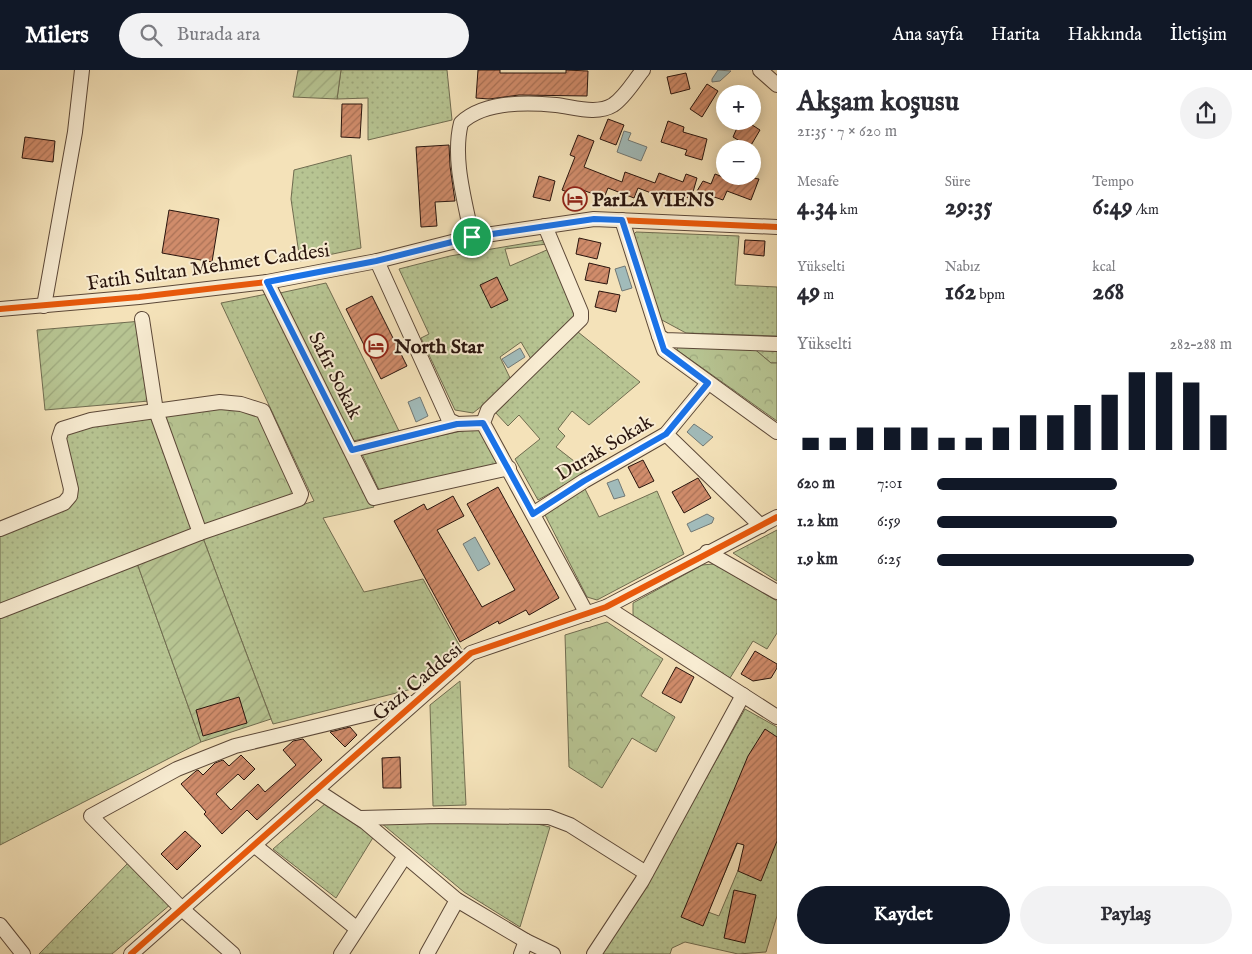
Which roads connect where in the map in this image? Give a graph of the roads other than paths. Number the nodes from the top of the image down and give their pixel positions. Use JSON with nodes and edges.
{"nodes":[{"id":1,"x":82,"y":70,"type":"edge"},
{"id":2,"x":643,"y":70,"type":"edge"},
{"id":3,"x":760,"y":70,"type":"edge"},
{"id":4,"x":777,"y":85,"type":"edge"},
{"id":5,"x":622,"y":220,"type":"junction"},
{"id":6,"x":545,"y":226,"type":"junction"},
{"id":7,"x":777,"y":227,"type":"edge"},
{"id":8,"x":472,"y":237,"type":"junction"},
{"id":9,"x":376,"y":261,"type":"junction"},
{"id":10,"x":267,"y":282,"type":"junction"},
{"id":11,"x":44,"y":306,"type":"junction"},
{"id":12,"x":0,"y":309,"type":"edge"},
{"id":13,"x":142,"y":319,"type":"dead end"},
{"id":14,"x":660,"y":336,"type":"junction"},
{"id":15,"x":777,"y":344,"type":"edge"},
{"id":16,"x":708,"y":383,"type":"junction"},
{"id":17,"x":156,"y":411,"type":"junction"},
{"id":18,"x":483,"y":423,"type":"junction"},
{"id":19,"x":457,"y":424,"type":"junction"},
{"id":20,"x":777,"y":432,"type":"edge"},
{"id":21,"x":666,"y":434,"type":"junction"},
{"id":22,"x":352,"y":450,"type":"junction"},
{"id":23,"x":508,"y":468,"type":"junction"},
{"id":24,"x":533,"y":514,"type":"junction"},
{"id":25,"x":777,"y":517,"type":"edge"},
{"id":26,"x":761,"y":526,"type":"junction"},
{"id":27,"x":0,"y":529,"type":"edge"},
{"id":28,"x":200,"y":533,"type":"junction"},
{"id":29,"x":707,"y":552,"type":"junction"},
{"id":30,"x":777,"y":592,"type":"edge"},
{"id":31,"x":606,"y":607,"type":"junction"},
{"id":32,"x":0,"y":611,"type":"edge"},
{"id":33,"x":587,"y":614,"type":"junction"},
{"id":34,"x":743,"y":695,"type":"junction"},
{"id":35,"x":415,"y":703,"type":"junction"},
{"id":36,"x":777,"y":717,"type":"edge"},
{"id":37,"x":316,"y":790,"type":"junction"},
{"id":38,"x":360,"y":818,"type":"junction"},
{"id":39,"x":254,"y":845,"type":"junction"},
{"id":40,"x":405,"y":856,"type":"junction"},
{"id":41,"x":646,"y":873,"type":"junction"},
{"id":42,"x":457,"y":900,"type":"junction"},
{"id":43,"x":182,"y":909,"type":"junction"},
{"id":44,"x":0,"y":925,"type":"edge"},
{"id":45,"x":356,"y":928,"type":"junction"},
{"id":46,"x":524,"y":948,"type":"edge"},
{"id":47,"x":22,"y":954,"type":"edge"},
{"id":48,"x":131,"y":954,"type":"edge"},
{"id":49,"x":234,"y":954,"type":"edge"},
{"id":50,"x":341,"y":954,"type":"edge"},
{"id":51,"x":427,"y":954,"type":"edge"},
{"id":52,"x":553,"y":954,"type":"edge"},
{"id":53,"x":594,"y":954,"type":"edge"}],
"edges":[{"from":1,"to":11,"type":"street"},
{"from":2,"to":8,"type":"street"},
{"from":3,"to":4,"type":"street"},
{"from":5,"to":6,"type":"street","name":"Fatih Sultan Mehmet Caddesi"},
{"from":5,"to":7,"type":"street","name":"Fatih Sultan Mehmet Caddesi"},
{"from":5,"to":14,"type":"street"},
{"from":6,"to":8,"type":"street","name":"Fatih Sultan Mehmet Caddesi"},
{"from":6,"to":18,"type":"street"},
{"from":8,"to":9,"type":"street","name":"Fatih Sultan Mehmet Caddesi"},
{"from":9,"to":10,"type":"street","name":"Fatih Sultan Mehmet Caddesi"},
{"from":9,"to":19,"type":"street"},
{"from":10,"to":11,"type":"street","name":"Fatih Sultan Mehmet Caddesi"},
{"from":10,"to":22,"type":"street","name":"Safir Sokak"},
{"from":11,"to":12,"type":"street","name":"Fatih Sultan Mehmet Caddesi"},
{"from":13,"to":17,"type":"street"},
{"from":14,"to":15,"type":"street"},
{"from":14,"to":16,"type":"street"},
{"from":16,"to":20,"type":"street"},
{"from":16,"to":21,"type":"street","name":"Durak Sokak"},
{"from":17,"to":27,"type":"street"},
{"from":17,"to":28,"type":"street"},
{"from":17,"to":28,"type":"street"},
{"from":18,"to":19,"type":"street"},
{"from":18,"to":23,"type":"street"},
{"from":19,"to":22,"type":"street"},
{"from":21,"to":24,"type":"street","name":"Durak Sokak"},
{"from":21,"to":26,"type":"street"},
{"from":22,"to":23,"type":"street","name":"Safir Sokak"},
{"from":23,"to":24,"type":"street"},
{"from":24,"to":33,"type":"street"},
{"from":25,"to":26,"type":"street","name":"Gazi Caddesi"},
{"from":26,"to":29,"type":"street","name":"Gazi Caddesi"},
{"from":28,"to":32,"type":"street"},
{"from":29,"to":30,"type":"street"},
{"from":29,"to":31,"type":"street","name":"Gazi Caddesi"},
{"from":31,"to":33,"type":"street","name":"Gazi Caddesi"},
{"from":31,"to":34,"type":"street"},
{"from":33,"to":35,"type":"street","name":"Gazi Caddesi"},
{"from":34,"to":36,"type":"street"},
{"from":34,"to":41,"type":"street"},
{"from":35,"to":37,"type":"street","name":"Gazi Caddesi"},
{"from":35,"to":43,"type":"street"},
{"from":37,"to":38,"type":"street"},
{"from":37,"to":39,"type":"street","name":"Gazi Caddesi"},
{"from":38,"to":40,"type":"street"},
{"from":38,"to":41,"type":"street"},
{"from":39,"to":43,"type":"street","name":"Gazi Caddesi"},
{"from":39,"to":45,"type":"street"},
{"from":40,"to":42,"type":"street"},
{"from":40,"to":45,"type":"street"},
{"from":41,"to":53,"type":"street"},
{"from":42,"to":46,"type":"street"},
{"from":42,"to":51,"type":"street"},
{"from":43,"to":48,"type":"street","name":"Gazi Caddesi"},
{"from":43,"to":49,"type":"street"},
{"from":44,"to":47,"type":"street"},
{"from":45,"to":50,"type":"street"},
{"from":46,"to":52,"type":"street"}]}
